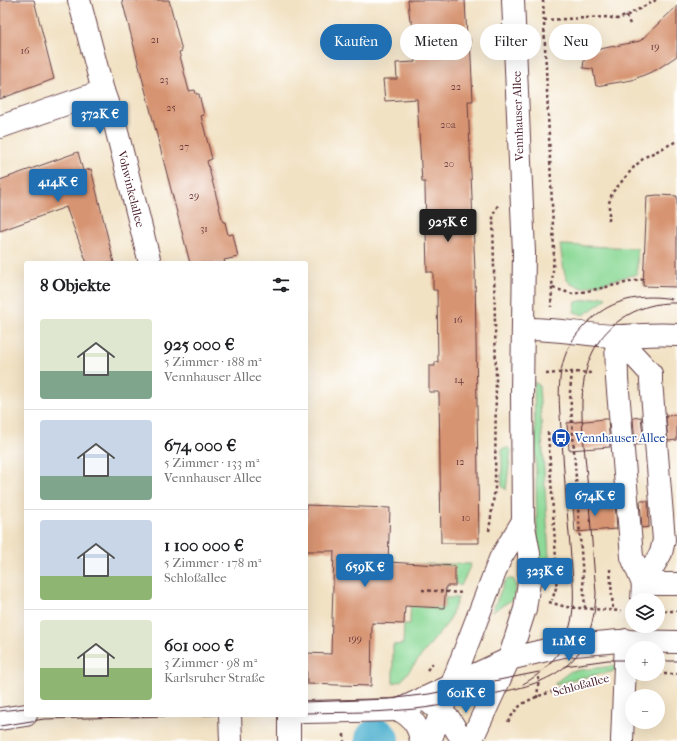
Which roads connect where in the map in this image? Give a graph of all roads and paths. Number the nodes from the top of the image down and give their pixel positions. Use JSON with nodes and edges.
{"nodes":[{"id":1,"x":79,"y":0,"type":"edge"},
{"id":2,"x":513,"y":0,"type":"edge"},
{"id":3,"x":543,"y":0,"type":"edge"},
{"id":4,"x":656,"y":0,"type":"edge"},
{"id":5,"x":626,"y":16,"type":"junction"},
{"id":6,"x":544,"y":20,"type":"junction"},
{"id":7,"x":630,"y":24,"type":"dead end"},
{"id":8,"x":103,"y":91,"type":"junction"},
{"id":9,"x":0,"y":127,"type":"edge"},
{"id":10,"x":677,"y":141,"type":"edge"},
{"id":11,"x":493,"y":215,"type":"dead end"},
{"id":12,"x":608,"y":221,"type":"dead end"},
{"id":13,"x":149,"y":261,"type":"edge"},
{"id":14,"x":644,"y":280,"type":"dead end"},
{"id":15,"x":523,"y":329,"type":"junction"},
{"id":16,"x":677,"y":335,"type":"edge"},
{"id":17,"x":616,"y":336,"type":"junction"},
{"id":18,"x":572,"y":372,"type":"junction"},
{"id":19,"x":592,"y":373,"type":"dead end"},
{"id":20,"x":544,"y":374,"type":"dead end"},
{"id":21,"x":551,"y":374,"type":"dead end"},
{"id":22,"x":545,"y":382,"type":"dead end"},
{"id":23,"x":548,"y":428,"type":"dead end"},
{"id":24,"x":523,"y":521,"type":"junction"},
{"id":25,"x":488,"y":537,"type":"dead end"},
{"id":26,"x":677,"y":584,"type":"edge"},
{"id":27,"x":422,"y":590,"type":"dead end"},
{"id":28,"x":642,"y":592,"type":"edge"},
{"id":29,"x":467,"y":593,"type":"dead end"},
{"id":30,"x":585,"y":608,"type":"junction"},
{"id":31,"x":665,"y":611,"type":"edge"},
{"id":32,"x":677,"y":611,"type":"edge"},
{"id":33,"x":622,"y":612,"type":"dead end"},
{"id":34,"x":677,"y":628,"type":"edge"},
{"id":35,"x":648,"y":638,"type":"edge"},
{"id":36,"x":509,"y":659,"type":"junction"},
{"id":37,"x":625,"y":673,"type":"edge"},
{"id":38,"x":665,"y":674,"type":"edge"},
{"id":39,"x":677,"y":674,"type":"edge"},
{"id":40,"x":626,"y":681,"type":"edge"},
{"id":41,"x":450,"y":687,"type":"junction"},
{"id":42,"x":537,"y":691,"type":"dead end"},
{"id":43,"x":537,"y":698,"type":"junction"},
{"id":44,"x":432,"y":705,"type":"junction"},
{"id":45,"x":399,"y":710,"type":"junction"},
{"id":46,"x":308,"y":712,"type":"edge"},
{"id":47,"x":24,"y":715,"type":"edge"},
{"id":48,"x":230,"y":717,"type":"edge"},
{"id":49,"x":289,"y":717,"type":"edge"},
{"id":50,"x":0,"y":719,"type":"edge"},
{"id":51,"x":504,"y":727,"type":"dead end"},
{"id":52,"x":231,"y":741,"type":"edge"},
{"id":53,"x":289,"y":741,"type":"edge"},
{"id":54,"x":421,"y":741,"type":"edge"},
{"id":55,"x":430,"y":741,"type":"edge"},
{"id":56,"x":464,"y":741,"type":"edge"},
{"id":57,"x":471,"y":741,"type":"edge"},
{"id":58,"x":622,"y":741,"type":"edge"}],
"edges":[{"from":1,"to":8,"type":"main road","name":"Vohwinkelallee"},
{"from":2,"to":15,"type":"main road","name":"Vennhauser Allee"},
{"from":3,"to":6,"type":"path"},
{"from":4,"to":5,"type":"path"},
{"from":5,"to":6,"type":"path"},
{"from":5,"to":7,"type":"path"},
{"from":6,"to":14,"type":"path"},
{"from":8,"to":9,"type":"main road"},
{"from":8,"to":13,"type":"main road","name":"Vohwinkelallee"},
{"from":10,"to":12,"type":"path"},
{"from":11,"to":25,"type":"path"},
{"from":15,"to":17,"type":"main road"},
{"from":15,"to":24,"type":"main road","name":"Vennhauser Allee"},
{"from":16,"to":17,"type":"main road"},
{"from":17,"to":28,"type":"main road"},
{"from":17,"to":28,"type":"main road"},
{"from":18,"to":19,"type":"path"},
{"from":18,"to":21,"type":"path"},
{"from":18,"to":30,"type":"path"},
{"from":20,"to":22,"type":"path"},
{"from":23,"to":30,"type":"path"},
{"from":24,"to":36,"type":"main road","name":"Vennhauser Allee"},
{"from":24,"to":41,"type":"main road"},
{"from":26,"to":28,"type":"main road"},
{"from":27,"to":29,"type":"path"},
{"from":30,"to":33,"type":"path"},
{"from":31,"to":32,"type":"path"},
{"from":34,"to":35,"type":"main road"},
{"from":35,"to":36,"type":"main road"},
{"from":36,"to":41,"type":"main road"},
{"from":36,"to":57,"type":"main road","name":"Vennhauser Allee"},
{"from":37,"to":43,"type":"path","name":"Schloßallee"},
{"from":38,"to":39,"type":"path"},
{"from":40,"to":58,"type":"main road","name":"Schloßallee"},
{"from":41,"to":44,"type":"main road"},
{"from":42,"to":43,"type":"path"},
{"from":43,"to":51,"type":"path","name":"Schloßallee"},
{"from":44,"to":45,"type":"main road"},
{"from":44,"to":55,"type":"main road"},
{"from":44,"to":56,"type":"main road"},
{"from":45,"to":46,"type":"main road"},
{"from":45,"to":54,"type":"main road"},
{"from":47,"to":50,"type":"main road"},
{"from":48,"to":52,"type":"main road"},
{"from":49,"to":53,"type":"main road"}]}
